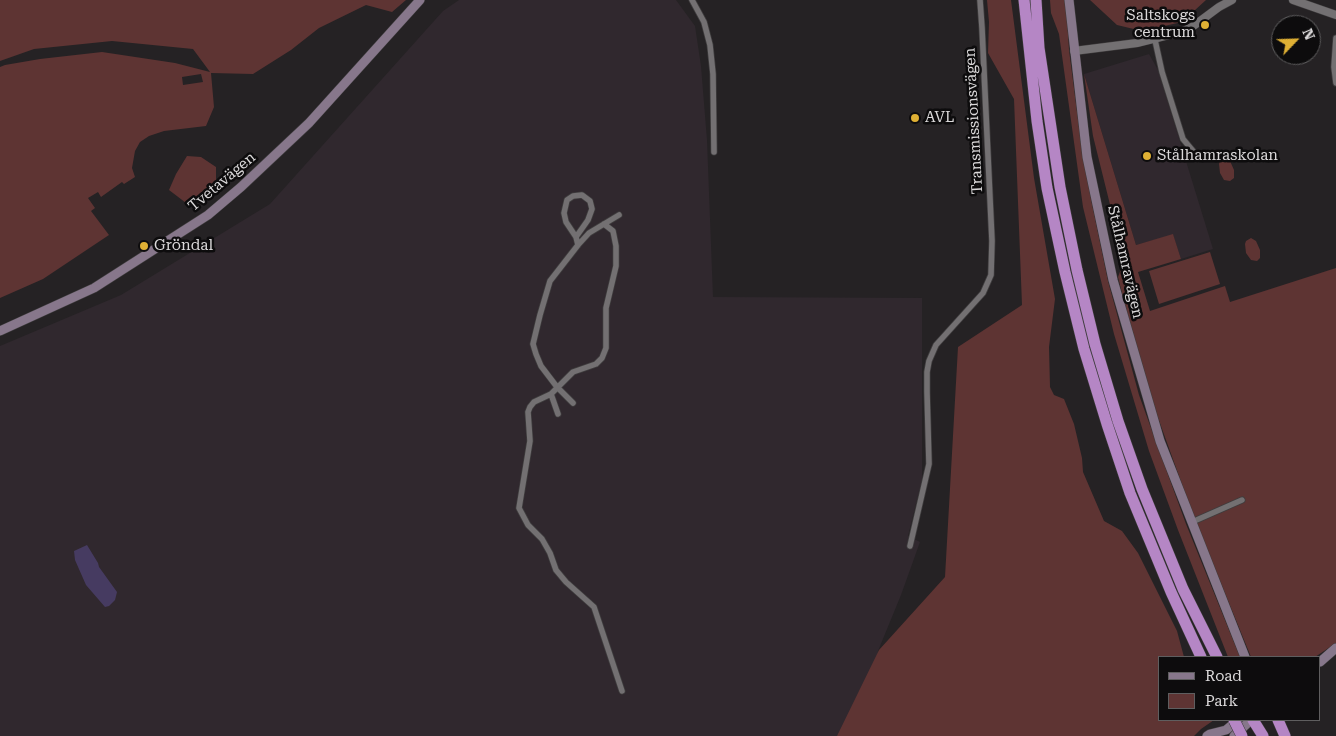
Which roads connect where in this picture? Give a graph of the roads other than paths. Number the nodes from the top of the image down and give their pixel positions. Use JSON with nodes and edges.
{"nodes":[{"id":1,"x":420,"y":0,"type":"edge"},
{"id":2,"x":692,"y":0,"type":"edge"},
{"id":3,"x":980,"y":0,"type":"edge"},
{"id":4,"x":1024,"y":0,"type":"edge"},
{"id":5,"x":1036,"y":0,"type":"edge"},
{"id":6,"x":1069,"y":0,"type":"edge"},
{"id":7,"x":1232,"y":0,"type":"edge"},
{"id":8,"x":1293,"y":0,"type":"edge"},
{"id":9,"x":1336,"y":14,"type":"edge"},
{"id":10,"x":1336,"y":38,"type":"edge"},
{"id":11,"x":1155,"y":40,"type":"junction"},
{"id":12,"x":1074,"y":51,"type":"junction"},
{"id":13,"x":1336,"y":83,"type":"edge"},
{"id":14,"x":1193,"y":151,"type":"dead end"},
{"id":15,"x":714,"y":152,"type":"dead end"},
{"id":16,"x":619,"y":215,"type":"dead end"},
{"id":17,"x":604,"y":224,"type":"junction"},
{"id":18,"x":576,"y":237,"type":"junction"},
{"id":19,"x":578,"y":245,"type":"junction"},
{"id":20,"x":0,"y":331,"type":"edge"},
{"id":21,"x":557,"y":387,"type":"junction"},
{"id":22,"x":551,"y":394,"type":"junction"},
{"id":23,"x":573,"y":403,"type":"dead end"},
{"id":24,"x":558,"y":414,"type":"dead end"},
{"id":25,"x":1242,"y":500,"type":"dead end"},
{"id":26,"x":1192,"y":522,"type":"junction"},
{"id":27,"x":910,"y":546,"type":"dead end"},
{"id":28,"x":1336,"y":648,"type":"edge"},
{"id":29,"x":1201,"y":656,"type":"edge"},
{"id":30,"x":1216,"y":656,"type":"edge"},
{"id":31,"x":1245,"y":656,"type":"edge"},
{"id":32,"x":1321,"y":660,"type":"edge"},
{"id":33,"x":622,"y":691,"type":"dead end"},
{"id":34,"x":1234,"y":721,"type":"edge"},
{"id":35,"x":1238,"y":721,"type":"edge"},
{"id":36,"x":1251,"y":721,"type":"edge"},
{"id":37,"x":1253,"y":721,"type":"edge"},
{"id":38,"x":1278,"y":721,"type":"edge"},
{"id":39,"x":1284,"y":721,"type":"edge"},
{"id":40,"x":1262,"y":735,"type":"edge"},
{"id":41,"x":1207,"y":736,"type":"edge"},
{"id":42,"x":1234,"y":736,"type":"edge"},
{"id":43,"x":1242,"y":736,"type":"edge"},
{"id":44,"x":1286,"y":736,"type":"edge"}],
"edges":[{"from":1,"to":20,"type":"main road","name":"Tvetavägen"},
{"from":2,"to":15,"type":"street"},
{"from":3,"to":27,"type":"street","name":"Transmissionsvägen"},
{"from":4,"to":29,"type":"highway"},
{"from":5,"to":30,"type":"highway"},
{"from":6,"to":12,"type":"main road","name":"Stålhamravägen"},
{"from":7,"to":11,"type":"street"},
{"from":8,"to":9,"type":"street"},
{"from":10,"to":13,"type":"street"},
{"from":11,"to":12,"type":"street"},
{"from":11,"to":14,"type":"street"},
{"from":12,"to":26,"type":"main road","name":"Stålhamravägen"},
{"from":16,"to":17,"type":"street"},
{"from":17,"to":19,"type":"street"},
{"from":17,"to":21,"type":"street"},
{"from":18,"to":18,"type":"street"},
{"from":18,"to":19,"type":"street"},
{"from":19,"to":21,"type":"street"},
{"from":21,"to":22,"type":"street"},
{"from":21,"to":23,"type":"street"},
{"from":22,"to":24,"type":"street"},
{"from":22,"to":33,"type":"street"},
{"from":25,"to":26,"type":"street"},
{"from":26,"to":31,"type":"main road","name":"Stålhamravägen"},
{"from":28,"to":32,"type":"main road"},
{"from":34,"to":43,"type":"highway","bridge":true},
{"from":35,"to":41,"type":"main road"},
{"from":36,"to":42,"type":"main road"},
{"from":37,"to":40,"type":"highway"},
{"from":38,"to":44,"type":"highway"},
{"from":39,"to":44,"type":"highway"}]}
